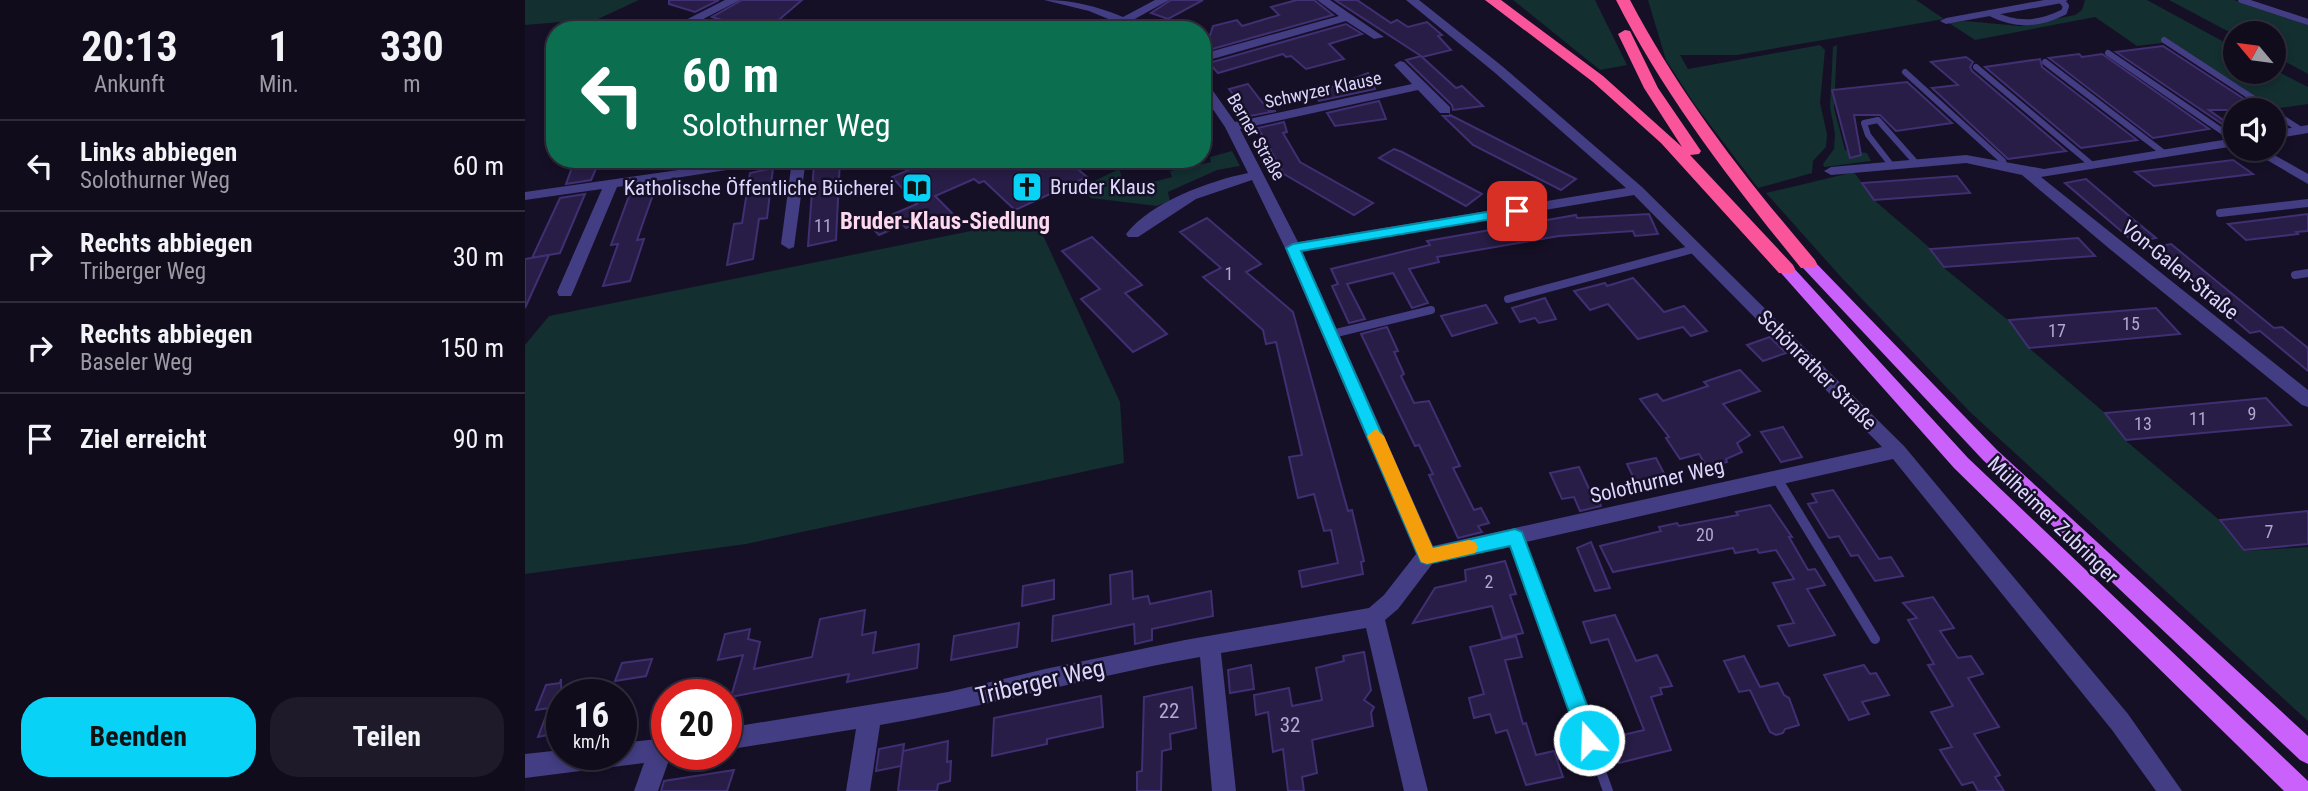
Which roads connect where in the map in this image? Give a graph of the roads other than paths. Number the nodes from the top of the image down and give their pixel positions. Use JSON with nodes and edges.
{"nodes":[{"id":1,"x":734,"y":0,"type":"edge"},
{"id":2,"x":1050,"y":0,"type":"edge"},
{"id":3,"x":1163,"y":0,"type":"edge"},
{"id":4,"x":1323,"y":0,"type":"edge"},
{"id":5,"x":1412,"y":0,"type":"edge"},
{"id":6,"x":1492,"y":0,"type":"edge"},
{"id":7,"x":1611,"y":0,"type":"edge"},
{"id":8,"x":1623,"y":0,"type":"edge"},
{"id":9,"x":1636,"y":0,"type":"edge"},
{"id":10,"x":2061,"y":0,"type":"edge"},
{"id":11,"x":2241,"y":0,"type":"edge"},
{"id":12,"x":1346,"y":16,"type":"junction"},
{"id":13,"x":1125,"y":20,"type":"joint"},
{"id":14,"x":1947,"y":20,"type":"dead end"},
{"id":15,"x":691,"y":21,"type":"edge"},
{"id":16,"x":2308,"y":22,"type":"edge"},
{"id":17,"x":1378,"y":37,"type":"dead end"},
{"id":18,"x":2164,"y":40,"type":"dead end"},
{"id":19,"x":1643,"y":42,"type":"junction"},
{"id":20,"x":2108,"y":52,"type":"dead end"},
{"id":21,"x":1211,"y":55,"type":"edge"},
{"id":22,"x":2046,"y":61,"type":"dead end"},
{"id":23,"x":1400,"y":65,"type":"dead end"},
{"id":24,"x":1976,"y":67,"type":"dead end"},
{"id":25,"x":1905,"y":72,"type":"dead end"},
{"id":26,"x":1421,"y":86,"type":"junction"},
{"id":27,"x":2252,"y":98,"type":"edge"},
{"id":28,"x":1211,"y":105,"type":"edge"},
{"id":29,"x":1445,"y":110,"type":"dead end"},
{"id":30,"x":2286,"y":119,"type":"edge"},
{"id":31,"x":1232,"y":127,"type":"junction"},
{"id":32,"x":2305,"y":130,"type":"edge"},
{"id":33,"x":2223,"y":133,"type":"edge"},
{"id":34,"x":2286,"y":133,"type":"edge"},
{"id":35,"x":2223,"y":143,"type":"edge"},
{"id":36,"x":2165,"y":154,"type":"junction"},
{"id":37,"x":2276,"y":161,"type":"edge"},
{"id":38,"x":1917,"y":164,"type":"junction"},
{"id":39,"x":2091,"y":164,"type":"junction"},
{"id":40,"x":1892,"y":166,"type":"junction"},
{"id":41,"x":2005,"y":167,"type":"junction"},
{"id":42,"x":711,"y":168,"type":"edge"},
{"id":43,"x":798,"y":168,"type":"edge"},
{"id":44,"x":1831,"y":171,"type":"dead end"},
{"id":45,"x":2027,"y":172,"type":"junction"},
{"id":46,"x":1257,"y":175,"type":"junction"},
{"id":47,"x":2308,"y":180,"type":"edge"},
{"id":48,"x":613,"y":183,"type":"junction"},
{"id":49,"x":1637,"y":190,"type":"junction"},
{"id":50,"x":525,"y":196,"type":"edge"},
{"id":51,"x":2308,"y":202,"type":"edge"},
{"id":52,"x":2220,"y":214,"type":"dead end"},
{"id":53,"x":1133,"y":234,"type":"dead end"},
{"id":54,"x":789,"y":244,"type":"dead end"},
{"id":55,"x":1293,"y":248,"type":"junction"},
{"id":56,"x":1697,"y":248,"type":"junction"},
{"id":57,"x":1808,"y":264,"type":"joint"},
{"id":58,"x":1783,"y":266,"type":"junction"},
{"id":59,"x":2308,"y":274,"type":"edge"},
{"id":60,"x":2295,"y":275,"type":"dead end"},
{"id":61,"x":565,"y":292,"type":"dead end"},
{"id":62,"x":1508,"y":299,"type":"dead end"},
{"id":63,"x":1431,"y":310,"type":"dead end"},
{"id":64,"x":1332,"y":334,"type":"junction"},
{"id":65,"x":2308,"y":400,"type":"edge"},
{"id":66,"x":1897,"y":451,"type":"junction"},
{"id":67,"x":1776,"y":477,"type":"junction"},
{"id":68,"x":1515,"y":537,"type":"junction"},
{"id":69,"x":1427,"y":556,"type":"junction"},
{"id":70,"x":1374,"y":617,"type":"junction"},
{"id":71,"x":1875,"y":639,"type":"dead end"},
{"id":72,"x":1210,"y":648,"type":"junction"},
{"id":73,"x":870,"y":714,"type":"junction"},
{"id":74,"x":742,"y":736,"type":"edge"},
{"id":75,"x":651,"y":751,"type":"edge"},
{"id":76,"x":2308,"y":752,"type":"edge"},
{"id":77,"x":525,"y":766,"type":"edge"},
{"id":78,"x":655,"y":770,"type":"edge"},
{"id":79,"x":2163,"y":790,"type":"edge"},
{"id":80,"x":646,"y":791,"type":"edge"},
{"id":81,"x":858,"y":791,"type":"edge"},
{"id":82,"x":1224,"y":791,"type":"edge"},
{"id":83,"x":1416,"y":791,"type":"edge"},
{"id":84,"x":1608,"y":791,"type":"edge"},
{"id":85,"x":2301,"y":791,"type":"edge"}],
"edges":[{"from":1,"to":15,"type":"street"},
{"from":2,"to":13,"type":"street"},
{"from":3,"to":13,"type":"street"},
{"from":4,"to":12,"type":"street"},
{"from":5,"to":49,"type":"street","name":"Schönrather Straße"},
{"from":6,"to":58,"type":"highway"},
{"from":7,"to":58,"type":"highway"},
{"from":8,"to":19,"type":"highway"},
{"from":9,"to":19,"type":"highway"},
{"from":10,"to":14,"type":"street"},
{"from":11,"to":16,"type":"lane"},
{"from":12,"to":17,"type":"street"},
{"from":12,"to":21,"type":"street"},
{"from":18,"to":27,"type":"lane"},
{"from":19,"to":57,"type":"highway"},
{"from":20,"to":33,"type":"lane"},
{"from":22,"to":36,"type":"lane"},
{"from":23,"to":26,"type":"street","name":"Schwyzer Klause"},
{"from":24,"to":39,"type":"lane"},
{"from":25,"to":41,"type":"lane"},
{"from":26,"to":29,"type":"street","name":"Schwyzer Klause"},
{"from":26,"to":31,"type":"street","name":"Schwyzer Klause"},
{"from":28,"to":31,"type":"street","name":"Berner Straße"},
{"from":30,"to":32,"type":"lane"},
{"from":31,"to":46,"type":"street","name":"Berner Straße"},
{"from":32,"to":34,"type":"street"},
{"from":35,"to":36,"type":"street","name":"Von-Galen-Straße"},
{"from":36,"to":39,"type":"street","name":"Von-Galen-Straße"},
{"from":37,"to":47,"type":"street"},
{"from":38,"to":40,"type":"street","name":"Von-Galen-Straße"},
{"from":38,"to":40,"type":"lane"},
{"from":38,"to":41,"type":"street","name":"Von-Galen-Straße"},
{"from":39,"to":45,"type":"street","name":"Von-Galen-Straße"},
{"from":40,"to":44,"type":"street","name":"Von-Galen-Straße"},
{"from":41,"to":45,"type":"street","name":"Von-Galen-Straße"},
{"from":42,"to":48,"type":"street"},
{"from":43,"to":54,"type":"street"},
{"from":45,"to":65,"type":"street","name":"Von-Galen-Straße"},
{"from":46,"to":53,"type":"street"},
{"from":46,"to":55,"type":"street","name":"Berner Straße"},
{"from":48,"to":50,"type":"street"},
{"from":48,"to":61,"type":"street"},
{"from":49,"to":55,"type":"street"},
{"from":49,"to":56,"type":"street","name":"Schönrather Straße"},
{"from":51,"to":52,"type":"lane"},
{"from":55,"to":64,"type":"street"},
{"from":56,"to":62,"type":"lane"},
{"from":56,"to":66,"type":"street","name":"Schönrather Straße"},
{"from":57,"to":76,"type":"main road","name":"Mülheimer Zubringer"},
{"from":58,"to":85,"type":"main road","name":"Mülheimer Zubringer"},
{"from":59,"to":60,"type":"lane"},
{"from":63,"to":64,"type":"lane"},
{"from":64,"to":69,"type":"street"},
{"from":66,"to":67,"type":"street","name":"Solothurner Weg"},
{"from":66,"to":79,"type":"street","name":"Schönrather Straße"},
{"from":67,"to":68,"type":"street","name":"Solothurner Weg"},
{"from":67,"to":71,"type":"lane"},
{"from":68,"to":69,"type":"street","name":"Solothurner Weg"},
{"from":68,"to":84,"type":"lane"},
{"from":69,"to":70,"type":"street"},
{"from":70,"to":72,"type":"street","name":"Triberger Weg"},
{"from":70,"to":83,"type":"street"},
{"from":72,"to":73,"type":"street","name":"Triberger Weg"},
{"from":72,"to":82,"type":"street"},
{"from":73,"to":74,"type":"street","name":"Triberger Weg"},
{"from":73,"to":81,"type":"street"},
{"from":75,"to":77,"type":"street"},
{"from":78,"to":80,"type":"street"}]}
